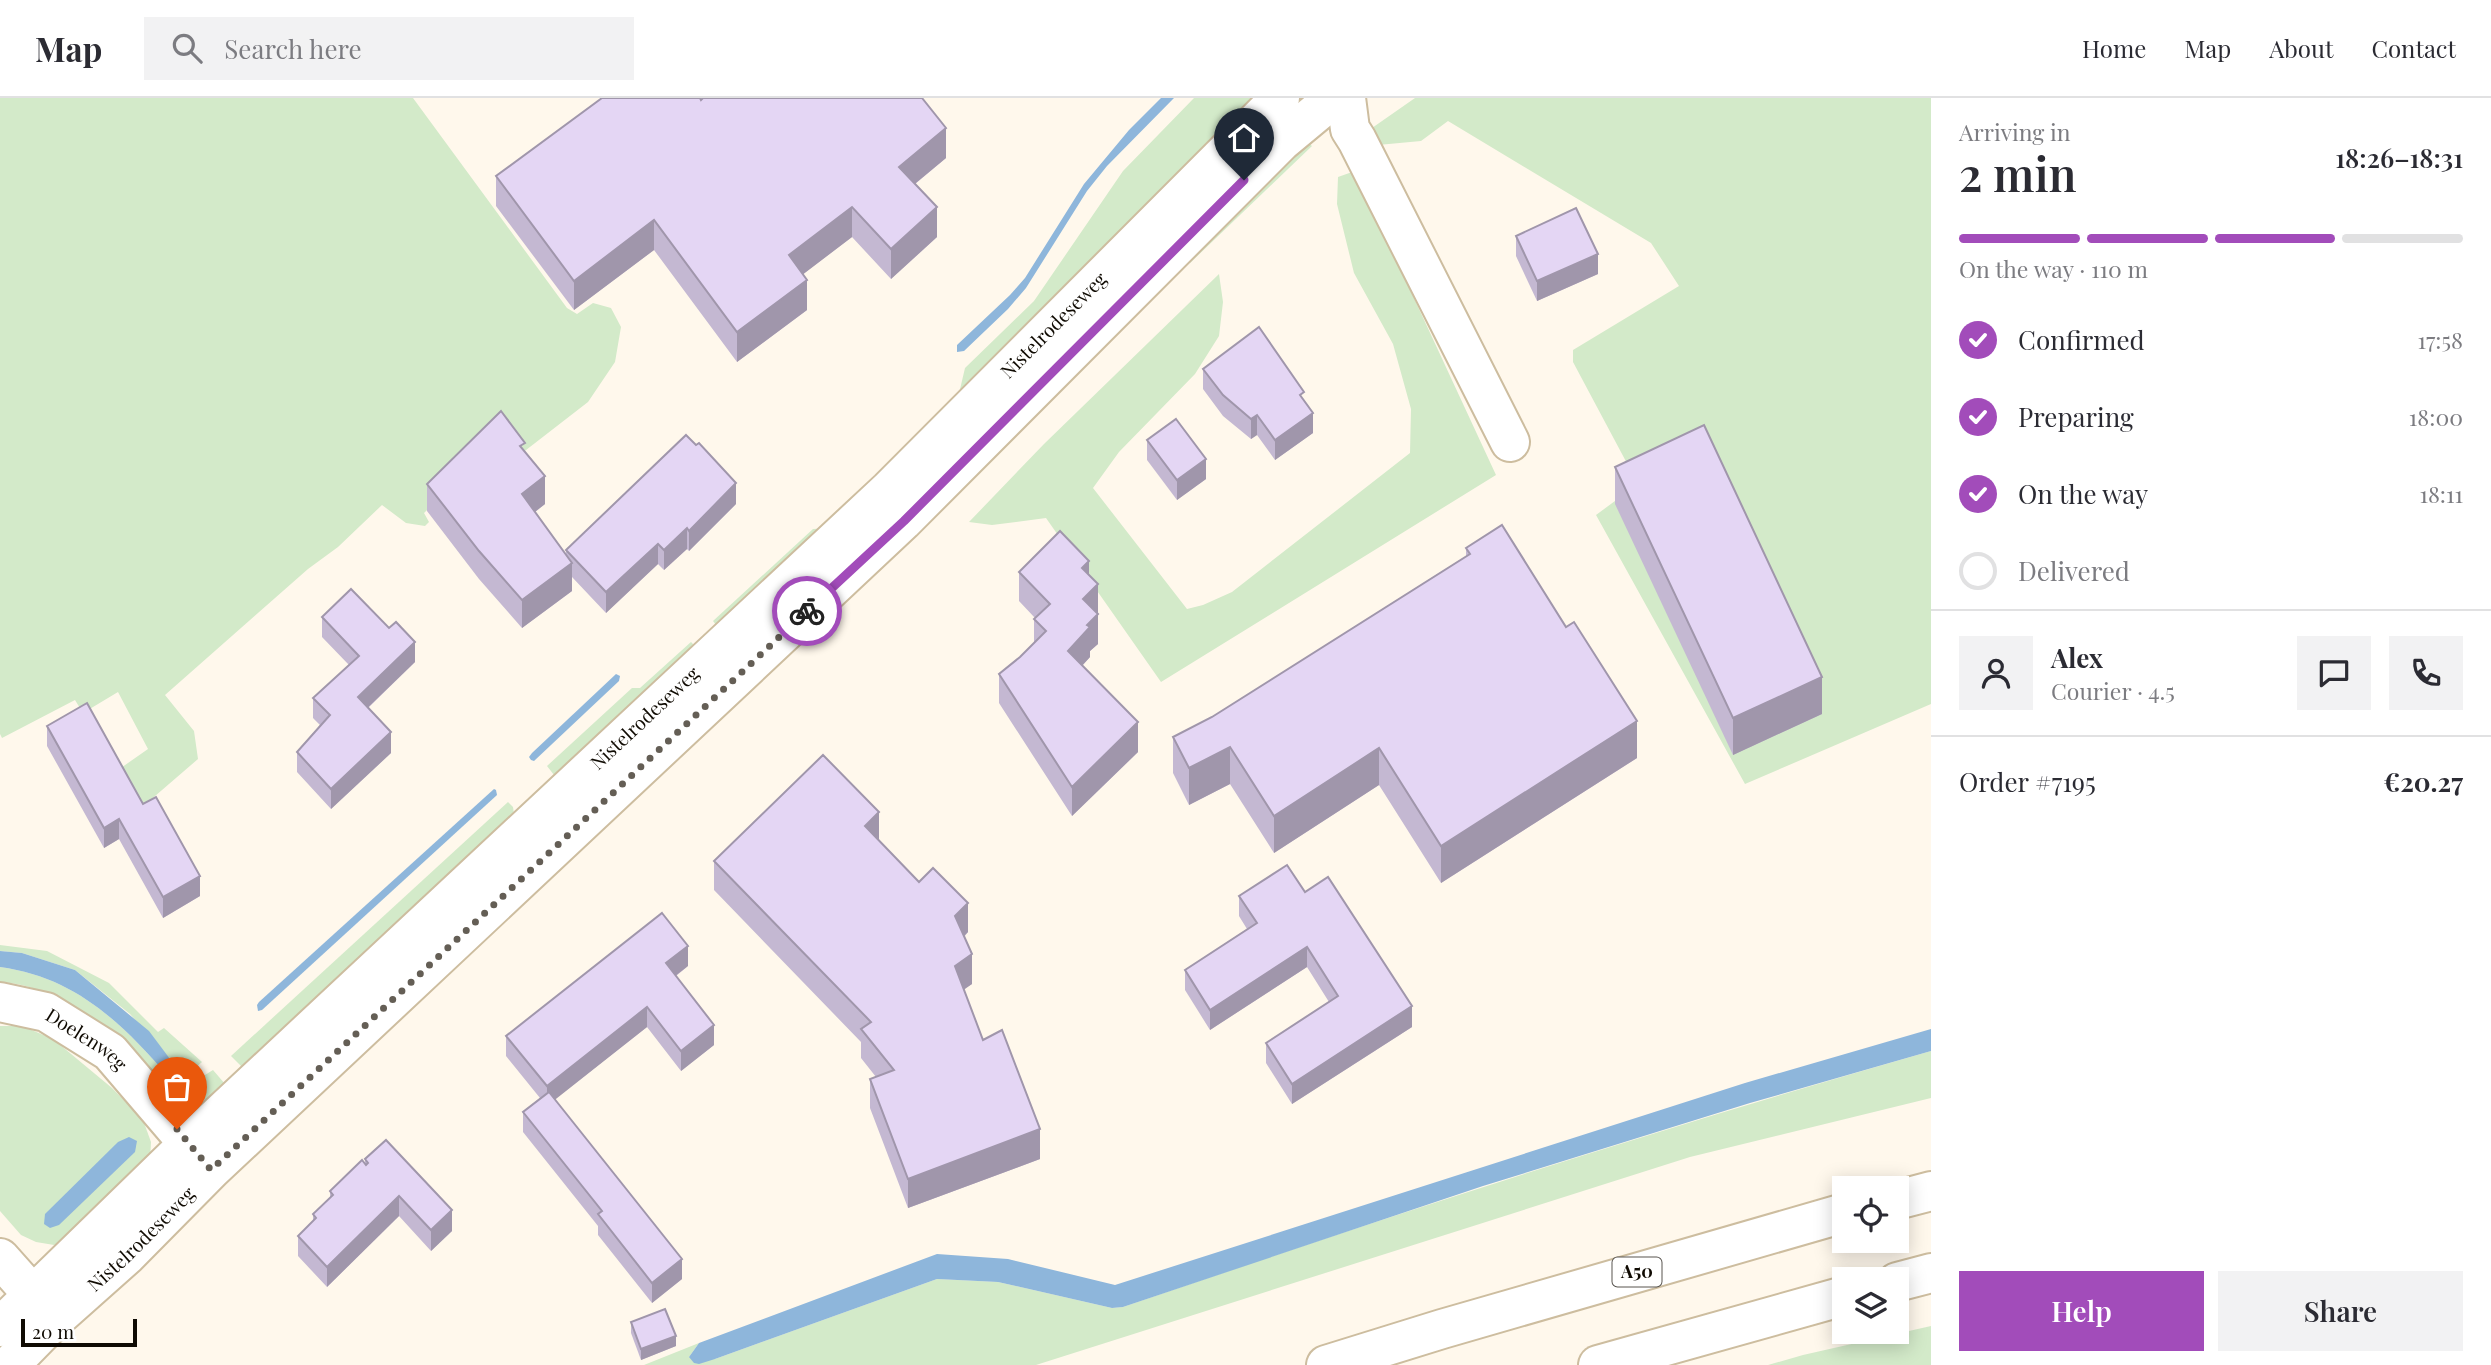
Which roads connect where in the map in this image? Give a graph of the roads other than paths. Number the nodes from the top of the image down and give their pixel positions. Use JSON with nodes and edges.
{"nodes":[{"id":1,"x":1280,"y":98,"type":"edge"},
{"id":2,"x":1334,"y":98,"type":"edge"},
{"id":3,"x":1346,"y":98,"type":"edge"},
{"id":4,"x":1510,"y":442,"type":"dead end"},
{"id":5,"x":0,"y":1002,"type":"edge"},
{"id":6,"x":200,"y":1156,"type":"junction"},
{"id":7,"x":1931,"y":1191,"type":"edge"},
{"id":8,"x":1909,"y":1197,"type":"edge"},
{"id":9,"x":1832,"y":1216,"type":"edge"},
{"id":10,"x":0,"y":1258,"type":"edge"},
{"id":11,"x":1832,"y":1299,"type":"edge"},
{"id":12,"x":44,"y":1307,"type":"junction"},
{"id":13,"x":0,"y":1327,"type":"edge"},
{"id":14,"x":10,"y":1365,"type":"edge"},
{"id":15,"x":1326,"y":1365,"type":"edge"},
{"id":16,"x":1598,"y":1365,"type":"edge"}],
"edges":[{"from":1,"to":6,"type":"main road","name":"Nistelrodeseweg"},
{"from":2,"to":6,"type":"main road","name":"Nistelrodeseweg"},
{"from":3,"to":4,"type":"main road"},
{"from":5,"to":6,"type":"main road","name":"Doelenweg"},
{"from":6,"to":12,"type":"main road","name":"Nistelrodeseweg"},
{"from":7,"to":8,"type":"main road"},
{"from":9,"to":15,"type":"main road","number":"A50"},
{"from":10,"to":12,"type":"main road"},
{"from":11,"to":16,"type":"main road"},
{"from":12,"to":13,"type":"main road","name":"Nistelrodeseweg"},
{"from":12,"to":14,"type":"main road","name":"Nistelrodeseweg"}]}
